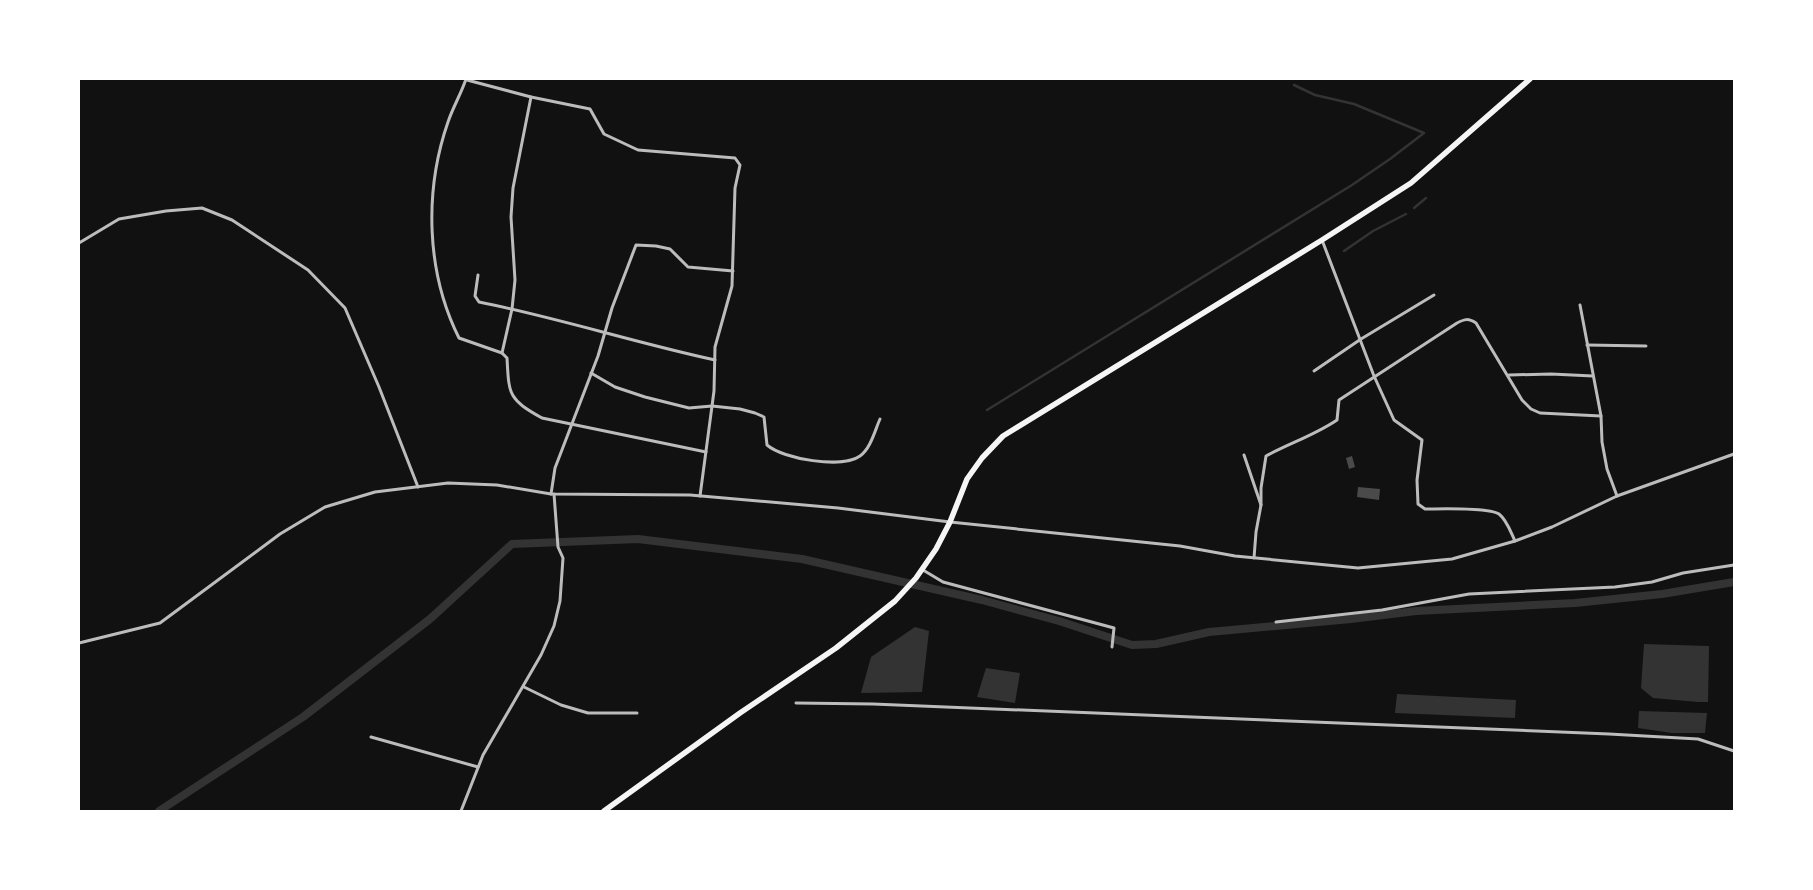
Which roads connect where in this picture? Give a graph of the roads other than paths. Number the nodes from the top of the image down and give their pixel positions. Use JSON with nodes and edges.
{"nodes":[{"id":1,"x":466,"y":79,"type":"edge"},
{"id":2,"x":1530,"y":79,"type":"edge"},
{"id":3,"x":531,"y":97,"type":"junction"},
{"id":4,"x":1322,"y":240,"type":"junction"},
{"id":5,"x":79,"y":242,"type":"edge"},
{"id":6,"x":733,"y":271,"type":"junction"},
{"id":7,"x":478,"y":275,"type":"dead end"},
{"id":8,"x":1434,"y":295,"type":"dead end"},
{"id":9,"x":1580,"y":305,"type":"dead end"},
{"id":10,"x":512,"y":309,"type":"junction"},
{"id":11,"x":605,"y":333,"type":"junction"},
{"id":12,"x":1361,"y":339,"type":"junction"},
{"id":13,"x":1587,"y":345,"type":"junction"},
{"id":14,"x":1646,"y":346,"type":"dead end"},
{"id":15,"x":502,"y":353,"type":"junction"},
{"id":16,"x":715,"y":360,"type":"junction"},
{"id":17,"x":1314,"y":371,"type":"dead end"},
{"id":18,"x":591,"y":373,"type":"junction"},
{"id":19,"x":1509,"y":375,"type":"junction"},
{"id":20,"x":1374,"y":376,"type":"junction"},
{"id":21,"x":1593,"y":376,"type":"junction"},
{"id":22,"x":712,"y":406,"type":"junction"},
{"id":23,"x":1601,"y":416,"type":"junction"},
{"id":24,"x":880,"y":418,"type":"dead end"},
{"id":25,"x":571,"y":425,"type":"junction"},
{"id":26,"x":706,"y":452,"type":"junction"},
{"id":27,"x":1734,"y":454,"type":"edge"},
{"id":28,"x":1244,"y":455,"type":"dead end"},
{"id":29,"x":418,"y":487,"type":"junction"},
{"id":30,"x":553,"y":494,"type":"junction"},
{"id":31,"x":700,"y":496,"type":"junction"},
{"id":32,"x":1617,"y":496,"type":"junction"},
{"id":33,"x":1261,"y":506,"type":"junction"},
{"id":34,"x":950,"y":522,"type":"junction"},
{"id":35,"x":1515,"y":541,"type":"junction"},
{"id":36,"x":1254,"y":558,"type":"junction"},
{"id":37,"x":1734,"y":565,"type":"edge"},
{"id":38,"x":922,"y":570,"type":"junction"},
{"id":39,"x":1276,"y":622,"type":"dead end"},
{"id":40,"x":79,"y":643,"type":"edge"},
{"id":41,"x":1112,"y":647,"type":"dead end"},
{"id":42,"x":524,"y":687,"type":"junction"},
{"id":43,"x":796,"y":703,"type":"dead end"},
{"id":44,"x":637,"y":713,"type":"dead end"},
{"id":45,"x":371,"y":737,"type":"dead end"},
{"id":46,"x":1734,"y":751,"type":"edge"},
{"id":47,"x":478,"y":767,"type":"junction"},
{"id":48,"x":460,"y":811,"type":"edge"},
{"id":49,"x":604,"y":811,"type":"edge"}],
"edges":[{"from":1,"to":3,"type":"street"},
{"from":1,"to":15,"type":"street"},
{"from":2,"to":4,"type":"main road"},
{"from":3,"to":6,"type":"street"},
{"from":3,"to":10,"type":"street"},
{"from":4,"to":12,"type":"street"},
{"from":4,"to":34,"type":"main road"},
{"from":5,"to":29,"type":"street"},
{"from":6,"to":11,"type":"street"},
{"from":6,"to":16,"type":"street"},
{"from":7,"to":10,"type":"street"},
{"from":8,"to":12,"type":"street"},
{"from":9,"to":13,"type":"street"},
{"from":10,"to":11,"type":"street"},
{"from":10,"to":15,"type":"street"},
{"from":11,"to":16,"type":"street"},
{"from":11,"to":18,"type":"street"},
{"from":12,"to":17,"type":"street"},
{"from":12,"to":20,"type":"street"},
{"from":13,"to":14,"type":"street"},
{"from":13,"to":21,"type":"street"},
{"from":15,"to":25,"type":"street"},
{"from":16,"to":22,"type":"street"},
{"from":18,"to":22,"type":"street"},
{"from":18,"to":25,"type":"street"},
{"from":19,"to":20,"type":"street"},
{"from":19,"to":21,"type":"street"},
{"from":19,"to":23,"type":"street"},
{"from":20,"to":33,"type":"street"},
{"from":20,"to":35,"type":"street"},
{"from":21,"to":23,"type":"street"},
{"from":22,"to":24,"type":"street"},
{"from":22,"to":26,"type":"street"},
{"from":23,"to":32,"type":"street"},
{"from":25,"to":26,"type":"street"},
{"from":25,"to":30,"type":"street"},
{"from":26,"to":31,"type":"street"},
{"from":27,"to":32,"type":"street"},
{"from":28,"to":33,"type":"street"},
{"from":29,"to":30,"type":"street"},
{"from":29,"to":40,"type":"street"},
{"from":30,"to":31,"type":"street"},
{"from":30,"to":42,"type":"street"},
{"from":31,"to":34,"type":"street"},
{"from":32,"to":35,"type":"street"},
{"from":33,"to":36,"type":"street"},
{"from":34,"to":36,"type":"street"},
{"from":34,"to":38,"type":"main road"},
{"from":35,"to":36,"type":"street"},
{"from":37,"to":39,"type":"street"},
{"from":38,"to":41,"type":"street"},
{"from":38,"to":49,"type":"main road"},
{"from":42,"to":44,"type":"street"},
{"from":42,"to":47,"type":"street"},
{"from":43,"to":46,"type":"street"},
{"from":45,"to":47,"type":"street"},
{"from":47,"to":48,"type":"street"}]}
